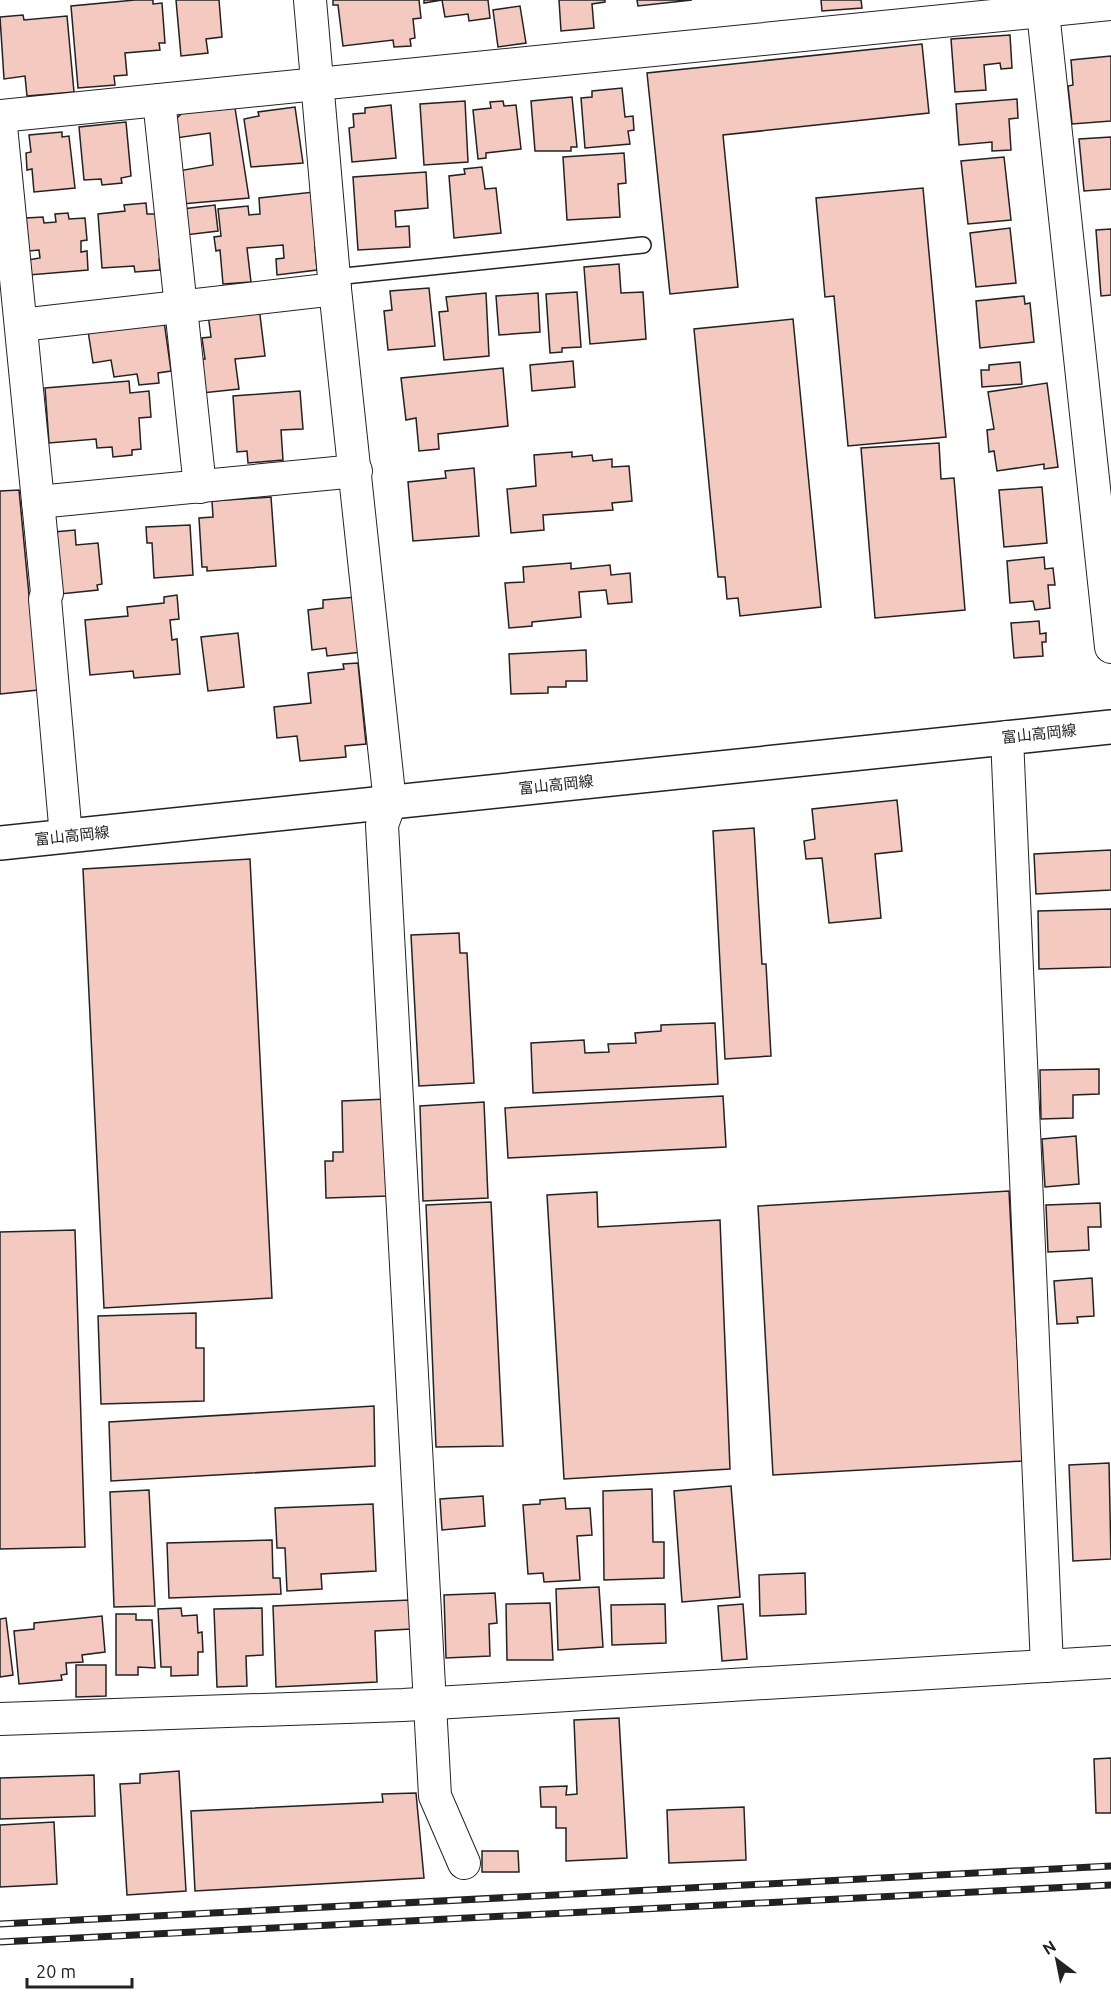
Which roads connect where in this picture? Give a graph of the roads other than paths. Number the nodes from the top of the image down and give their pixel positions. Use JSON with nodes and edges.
{"nodes":[{"id":1,"x":310,"y":0,"type":"edge"},
{"id":2,"x":1111,"y":4,"type":"edge"},
{"id":3,"x":925,"y":11,"type":"edge"},
{"id":4,"x":1043,"y":12,"type":"junction"},
{"id":5,"x":317,"y":83,"type":"junction"},
{"id":6,"x":159,"y":100,"type":"junction"},
{"id":7,"x":0,"y":116,"type":"edge"},
{"id":8,"x":642,"y":245,"type":"dead end"},
{"id":9,"x":335,"y":283,"type":"junction"},
{"id":10,"x":180,"y":306,"type":"junction"},
{"id":11,"x":21,"y":325,"type":"junction"},
{"id":12,"x":356,"y":471,"type":"junction"},
{"id":13,"x":200,"y":486,"type":"junction"},
{"id":14,"x":38,"y":501,"type":"junction"},
{"id":15,"x":1111,"y":647,"type":"edge"},
{"id":16,"x":1111,"y":727,"type":"edge"},
{"id":17,"x":1008,"y":737,"type":"junction"},
{"id":18,"x":390,"y":803,"type":"junction"},
{"id":19,"x":66,"y":836,"type":"junction"},
{"id":20,"x":0,"y":843,"type":"edge"},
{"id":21,"x":1111,"y":1662,"type":"edge"},
{"id":22,"x":1047,"y":1666,"type":"junction"},
{"id":23,"x":431,"y":1703,"type":"junction"},
{"id":24,"x":0,"y":1719,"type":"edge"},
{"id":25,"x":464,"y":1863,"type":"dead end"}],
"edges":[{"from":1,"to":5,"type":"street"},
{"from":2,"to":4,"type":"street"},
{"from":3,"to":4,"type":"street"},
{"from":3,"to":5,"type":"street"},
{"from":4,"to":15,"type":"street"},
{"from":5,"to":6,"type":"street"},
{"from":5,"to":9,"type":"street"},
{"from":6,"to":7,"type":"street"},
{"from":6,"to":10,"type":"street"},
{"from":7,"to":11,"type":"street"},
{"from":8,"to":9,"type":"lane"},
{"from":9,"to":10,"type":"street"},
{"from":9,"to":12,"type":"street"},
{"from":10,"to":11,"type":"street"},
{"from":10,"to":13,"type":"street"},
{"from":11,"to":14,"type":"street"},
{"from":12,"to":13,"type":"street"},
{"from":12,"to":18,"type":"street"},
{"from":13,"to":14,"type":"street"},
{"from":14,"to":19,"type":"street"},
{"from":16,"to":17,"type":"main road","name":"富山高岡線"},
{"from":17,"to":18,"type":"main road","name":"富山高岡線"},
{"from":17,"to":22,"type":"street"},
{"from":18,"to":19,"type":"main road","name":"富山高岡線"},
{"from":18,"to":23,"type":"street"},
{"from":19,"to":20,"type":"main road","name":"富山高岡線"},
{"from":21,"to":22,"type":"street"},
{"from":22,"to":23,"type":"street"},
{"from":23,"to":24,"type":"street"},
{"from":23,"to":25,"type":"street"}]}
